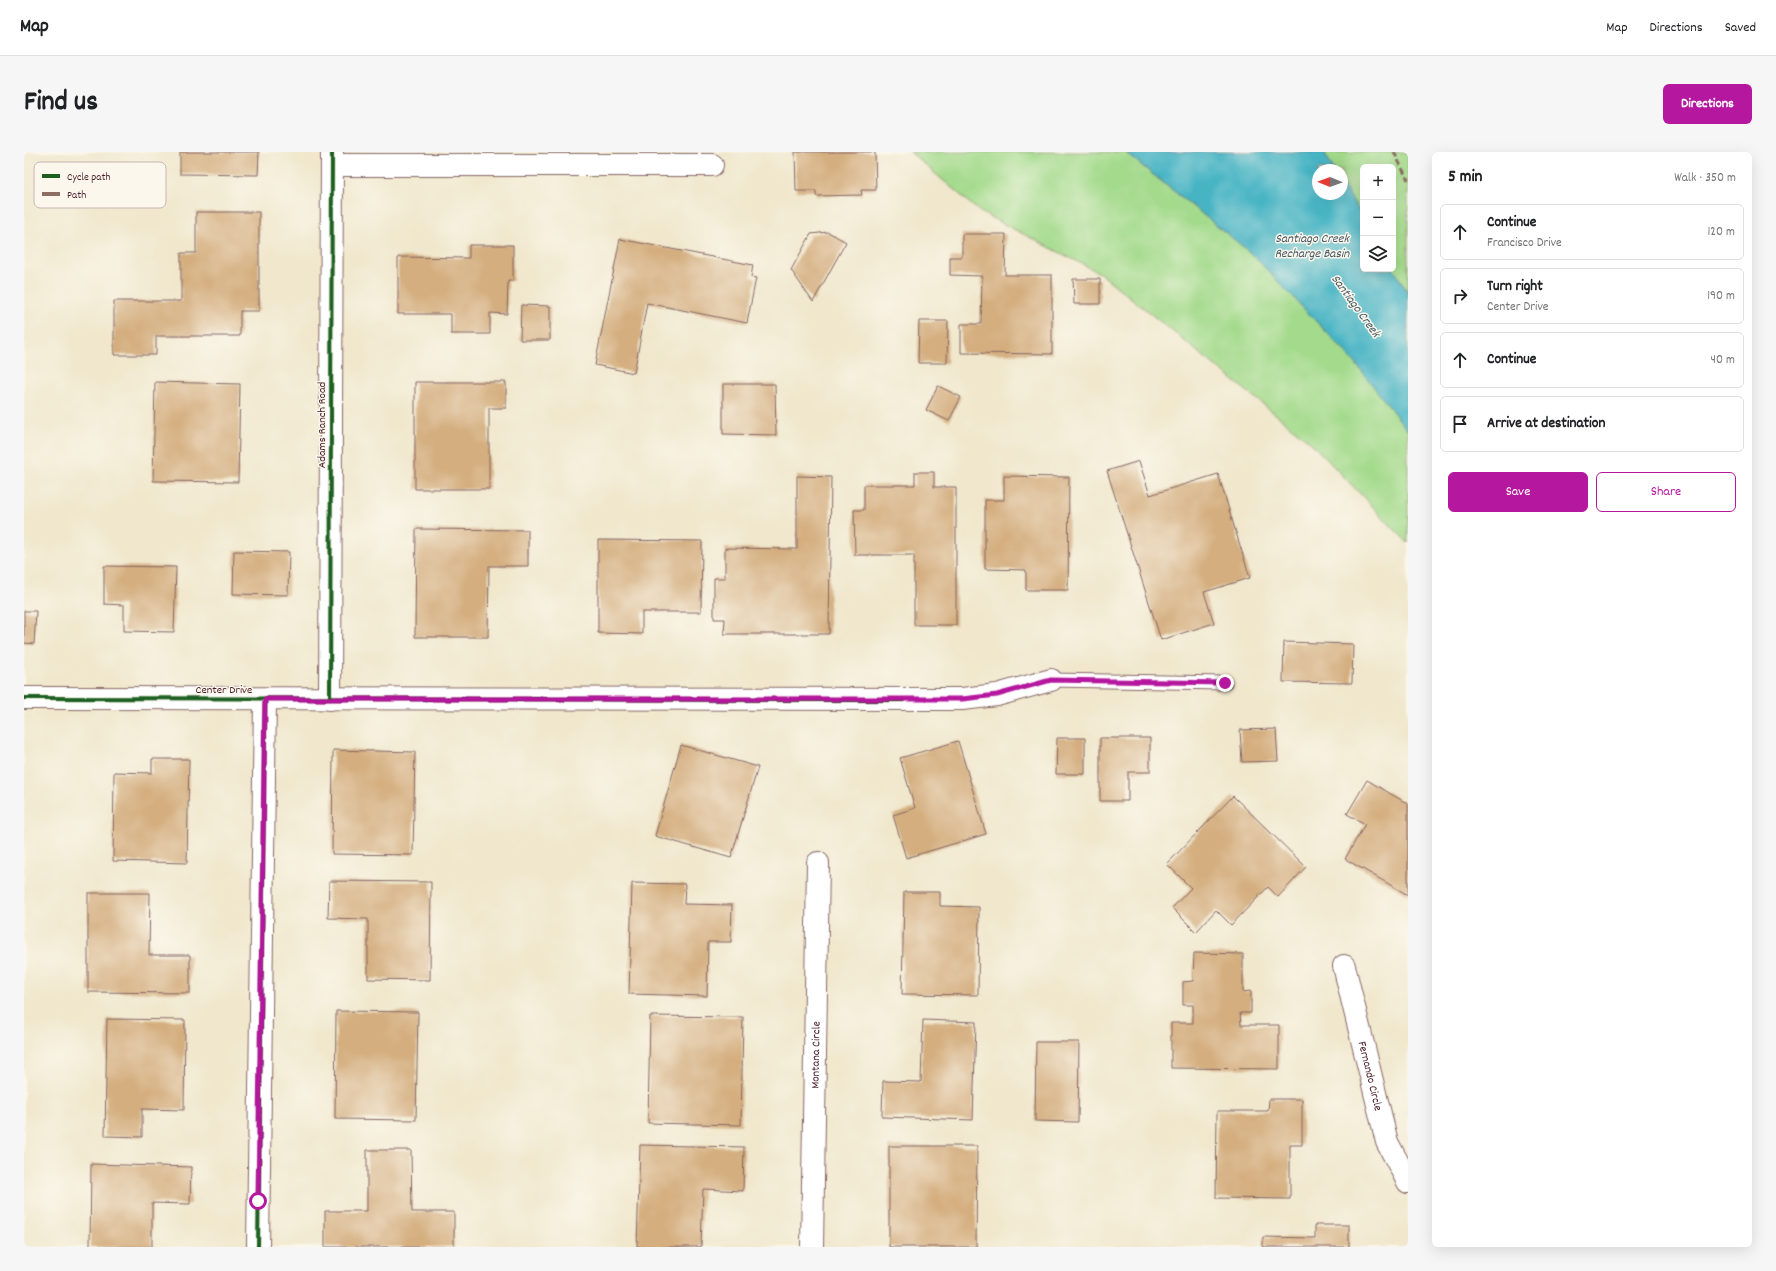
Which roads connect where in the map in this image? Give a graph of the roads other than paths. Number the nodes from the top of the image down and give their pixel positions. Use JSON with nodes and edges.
{"nodes":[{"id":1,"x":332,"y":158,"type":"edge"},
{"id":2,"x":712,"y":165,"type":"dead end"},
{"id":3,"x":1051,"y":680,"type":"joint"},
{"id":4,"x":1225,"y":683,"type":"dead end"},
{"id":5,"x":24,"y":698,"type":"edge"},
{"id":6,"x":265,"y":699,"type":"junction"},
{"id":7,"x":330,"y":699,"type":"junction"},
{"id":8,"x":818,"y":863,"type":"dead end"},
{"id":9,"x":1344,"y":966,"type":"dead end"},
{"id":10,"x":1408,"y":1182,"type":"edge"},
{"id":11,"x":258,"y":1247,"type":"edge"},
{"id":12,"x":812,"y":1247,"type":"edge"}],
"edges":[{"from":1,"to":2,"type":"street"},
{"from":1,"to":7,"type":"street","name":"Adams Ranch Road"},
{"from":3,"to":4,"type":"lane"},
{"from":3,"to":7,"type":"street","name":"Center Drive"},
{"from":5,"to":6,"type":"street","name":"Center Drive"},
{"from":6,"to":7,"type":"street","name":"Center Drive"},
{"from":6,"to":11,"type":"street"},
{"from":8,"to":12,"type":"street","name":"Montana Circle"},
{"from":9,"to":10,"type":"street","name":"Fernando Circle"}]}
